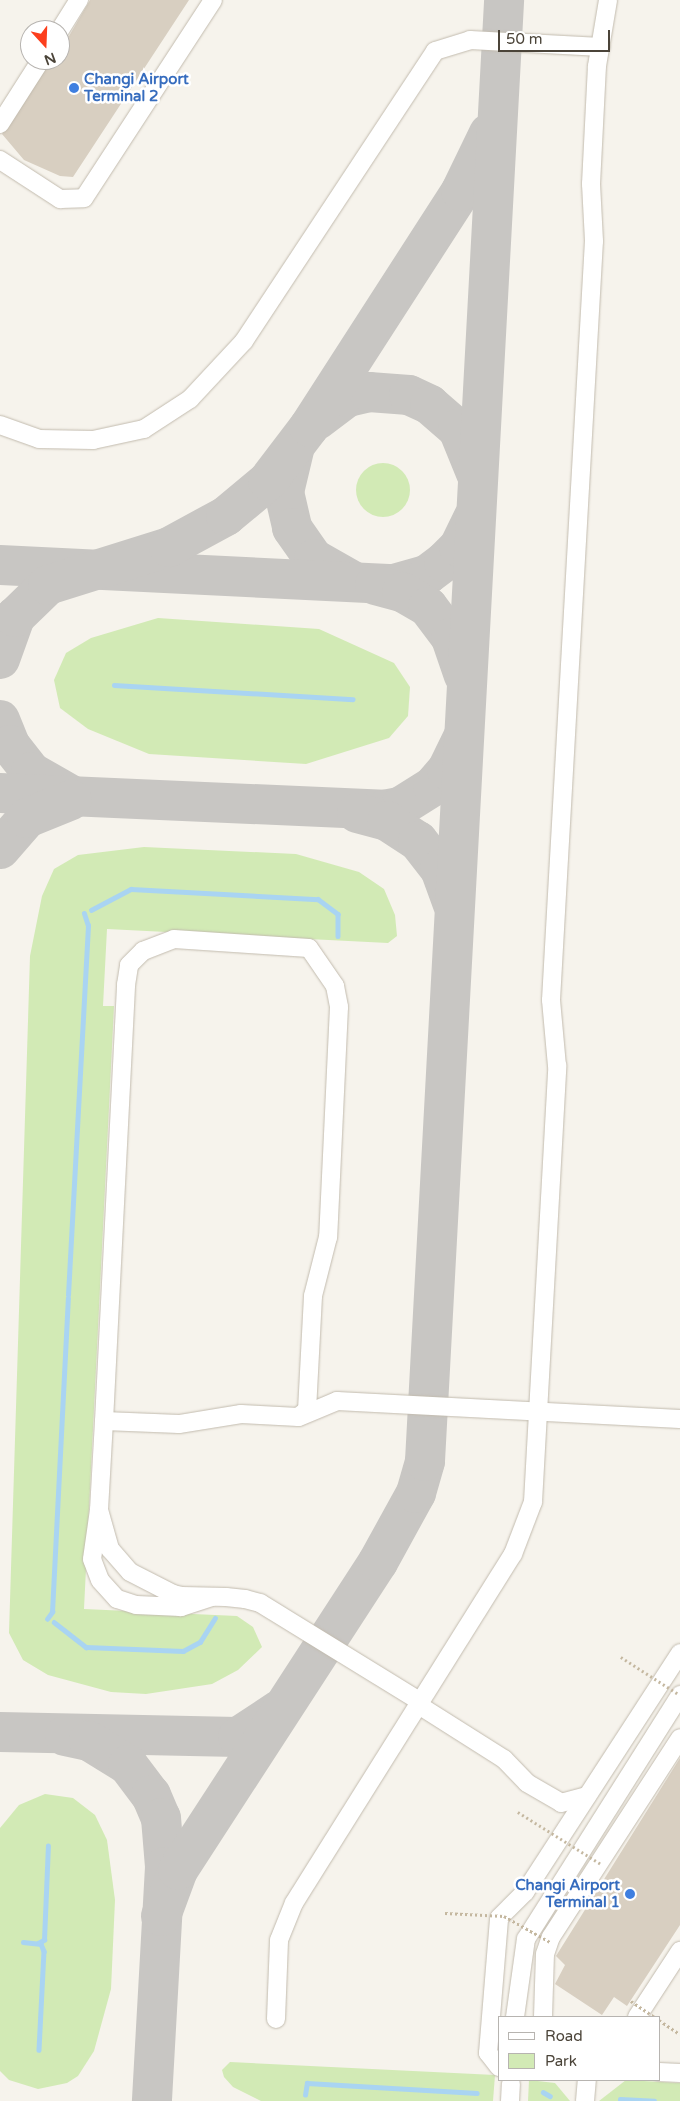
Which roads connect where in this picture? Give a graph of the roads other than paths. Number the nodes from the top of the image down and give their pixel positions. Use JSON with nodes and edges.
{"nodes":[{"id":1,"x":79,"y":0,"type":"edge"},
{"id":2,"x":213,"y":0,"type":"edge"},
{"id":3,"x":608,"y":0,"type":"edge"},
{"id":4,"x":66,"y":20,"type":"edge"},
{"id":5,"x":601,"y":47,"type":"junction"},
{"id":6,"x":35,"y":70,"type":"edge"},
{"id":7,"x":0,"y":124,"type":"edge"},
{"id":8,"x":0,"y":160,"type":"edge"},
{"id":9,"x":0,"y":426,"type":"edge"},
{"id":10,"x":540,"y":1410,"type":"junction"},
{"id":11,"x":298,"y":1417,"type":"junction"},
{"id":12,"x":680,"y":1419,"type":"edge"},
{"id":13,"x":104,"y":1421,"type":"junction"},
{"id":14,"x":99,"y":1510,"type":"junction"},
{"id":15,"x":212,"y":1597,"type":"junction"},
{"id":16,"x":680,"y":1653,"type":"edge"},
{"id":17,"x":680,"y":1695,"type":"edge"},
{"id":18,"x":418,"y":1702,"type":"junction"},
{"id":19,"x":680,"y":1738,"type":"edge"},
{"id":20,"x":587,"y":1796,"type":"junction"},
{"id":21,"x":680,"y":1951,"type":"edge"},
{"id":22,"x":634,"y":2009,"type":"edge"},
{"id":23,"x":515,"y":2016,"type":"edge"},
{"id":24,"x":542,"y":2016,"type":"edge"},
{"id":25,"x":276,"y":2019,"type":"dead end"},
{"id":26,"x":498,"y":2066,"type":"edge"},
{"id":27,"x":660,"y":2072,"type":"edge"},
{"id":28,"x":680,"y":2073,"type":"edge"},
{"id":29,"x":586,"y":2081,"type":"edge"},
{"id":30,"x":585,"y":2101,"type":"edge"}],
"edges":[{"from":1,"to":4,"type":"lane"},
{"from":2,"to":8,"type":"lane"},
{"from":3,"to":5,"type":"lane"},
{"from":5,"to":9,"type":"lane"},
{"from":5,"to":10,"type":"lane"},
{"from":6,"to":7,"type":"lane"},
{"from":10,"to":11,"type":"lane"},
{"from":10,"to":12,"type":"lane"},
{"from":10,"to":18,"type":"lane"},
{"from":11,"to":13,"type":"lane"},
{"from":11,"to":13,"type":"lane"},
{"from":13,"to":14,"type":"lane"},
{"from":14,"to":15,"type":"lane"},
{"from":14,"to":15,"type":"lane"},
{"from":15,"to":18,"type":"lane"},
{"from":16,"to":20,"type":"lane"},
{"from":17,"to":23,"type":"lane"},
{"from":18,"to":20,"type":"lane"},
{"from":18,"to":25,"type":"lane"},
{"from":19,"to":24,"type":"lane"},
{"from":20,"to":26,"type":"lane"},
{"from":21,"to":22,"type":"lane"},
{"from":27,"to":28,"type":"lane"},
{"from":29,"to":30,"type":"lane"}]}
